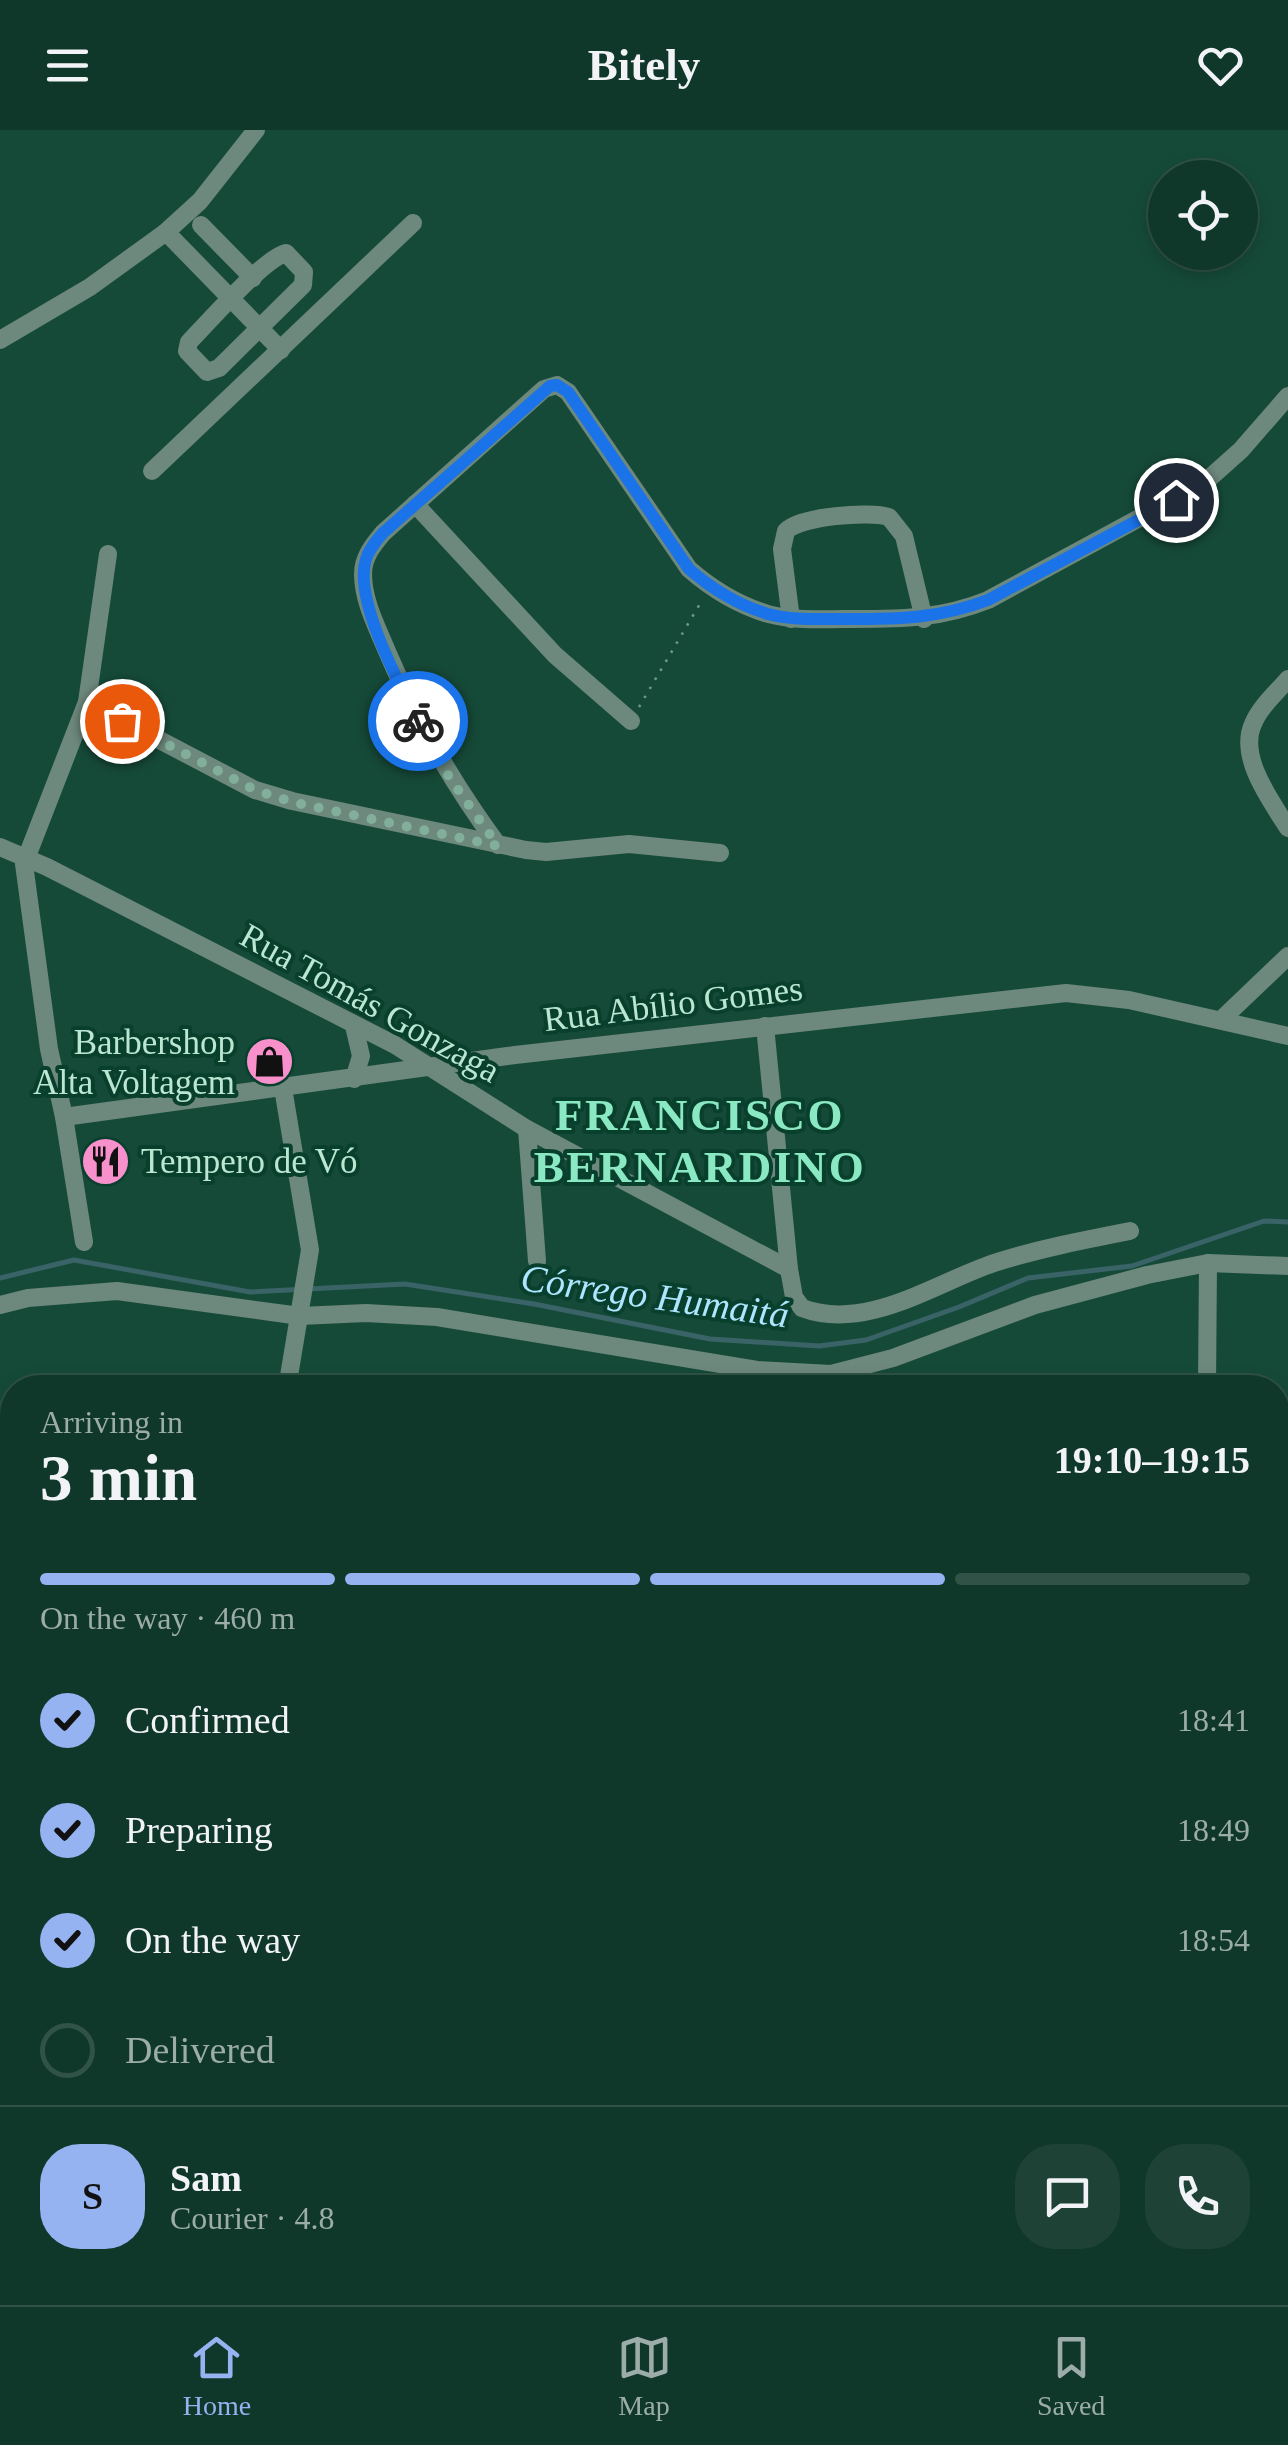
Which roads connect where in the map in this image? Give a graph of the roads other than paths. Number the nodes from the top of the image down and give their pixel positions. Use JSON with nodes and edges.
{"nodes":[{"id":1,"x":256,"y":130,"type":"edge"},
{"id":2,"x":413,"y":222,"type":"dead end"},
{"id":3,"x":201,"y":225,"type":"dead end"},
{"id":4,"x":166,"y":232,"type":"junction"},
{"id":5,"x":253,"y":278,"type":"junction"},
{"id":6,"x":232,"y":300,"type":"junction"},
{"id":7,"x":259,"y":328,"type":"junction"},
{"id":8,"x":1,"y":337,"type":"edge"},
{"id":9,"x":281,"y":350,"type":"junction"},
{"id":10,"x":1288,"y":396,"type":"edge"},
{"id":11,"x":152,"y":471,"type":"dead end"},
{"id":12,"x":415,"y":504,"type":"junction"},
{"id":13,"x":108,"y":554,"type":"dead end"},
{"id":14,"x":792,"y":619,"type":"junction"},
{"id":15,"x":924,"y":619,"type":"junction"},
{"id":16,"x":1288,"y":679,"type":"edge"},
{"id":17,"x":88,"y":702,"type":"junction"},
{"id":18,"x":631,"y":722,"type":"road end"},
{"id":19,"x":1288,"y":828,"type":"edge"},
{"id":20,"x":498,"y":846,"type":"junction"},
{"id":21,"x":0,"y":849,"type":"edge"},
{"id":22,"x":720,"y":853,"type":"dead end"},
{"id":23,"x":26,"y":856,"type":"junction"},
{"id":24,"x":1288,"y":956,"type":"edge"},
{"id":25,"x":1221,"y":1020,"type":"junction"},
{"id":26,"x":354,"y":1026,"type":"junction"},
{"id":27,"x":765,"y":1026,"type":"junction"},
{"id":28,"x":1288,"y":1036,"type":"edge"},
{"id":29,"x":433,"y":1068,"type":"junction"},
{"id":30,"x":354,"y":1079,"type":"junction"},
{"id":31,"x":284,"y":1088,"type":"junction"},
{"id":32,"x":64,"y":1117,"type":"junction"},
{"id":33,"x":527,"y":1129,"type":"junction"},
{"id":34,"x":1130,"y":1231,"type":"dead end"},
{"id":35,"x":84,"y":1242,"type":"dead end"},
{"id":36,"x":537,"y":1262,"type":"dead end"},
{"id":37,"x":1208,"y":1264,"type":"junction"},
{"id":38,"x":1288,"y":1266,"type":"edge"},
{"id":39,"x":788,"y":1269,"type":"junction"},
{"id":40,"x":0,"y":1305,"type":"edge"},
{"id":41,"x":302,"y":1307,"type":"junction"},
{"id":42,"x":289,"y":1375,"type":"edge"},
{"id":43,"x":1207,"y":1375,"type":"edge"}],
"edges":[{"from":1,"to":4,"type":"street"},
{"from":2,"to":9,"type":"street"},
{"from":3,"to":5,"type":"street"},
{"from":4,"to":6,"type":"street"},
{"from":4,"to":8,"type":"street"},
{"from":5,"to":6,"type":"street"},
{"from":5,"to":7,"type":"street"},
{"from":6,"to":7,"type":"street"},
{"from":6,"to":7,"type":"street"},
{"from":7,"to":9,"type":"street"},
{"from":9,"to":11,"type":"street"},
{"from":10,"to":15,"type":"street"},
{"from":12,"to":14,"type":"street"},
{"from":12,"to":18,"type":"street"},
{"from":12,"to":20,"type":"street"},
{"from":13,"to":17,"type":"street"},
{"from":14,"to":15,"type":"street"},
{"from":14,"to":15,"type":"street"},
{"from":16,"to":19,"type":"street"},
{"from":17,"to":20,"type":"street"},
{"from":17,"to":23,"type":"street"},
{"from":20,"to":22,"type":"street"},
{"from":21,"to":23,"type":"street","name":"Rua Tomás Gonzaga"},
{"from":23,"to":26,"type":"street","name":"Rua Tomás Gonzaga"},
{"from":23,"to":32,"type":"street"},
{"from":24,"to":25,"type":"street"},
{"from":25,"to":27,"type":"street","name":"Rua Abílio Gomes"},
{"from":25,"to":28,"type":"street","name":"Rua Abílio Gomes"},
{"from":26,"to":29,"type":"street","name":"Rua Tomás Gonzaga"},
{"from":26,"to":30,"type":"street"},
{"from":27,"to":29,"type":"street","name":"Rua Abílio Gomes"},
{"from":27,"to":39,"type":"street"},
{"from":29,"to":30,"type":"street","name":"Rua Abílio Gomes"},
{"from":29,"to":33,"type":"street","name":"Rua Tomás Gonzaga"},
{"from":30,"to":31,"type":"street","name":"Rua Abílio Gomes"},
{"from":31,"to":32,"type":"street","name":"Rua Abílio Gomes"},
{"from":31,"to":41,"type":"street"},
{"from":32,"to":35,"type":"street"},
{"from":33,"to":36,"type":"street"},
{"from":33,"to":39,"type":"street","name":"Rua Tomás Gonzaga"},
{"from":34,"to":39,"type":"street"},
{"from":37,"to":38,"type":"street"},
{"from":37,"to":41,"type":"street"},
{"from":37,"to":43,"type":"street"},
{"from":40,"to":41,"type":"street"},
{"from":41,"to":42,"type":"street"}]}
